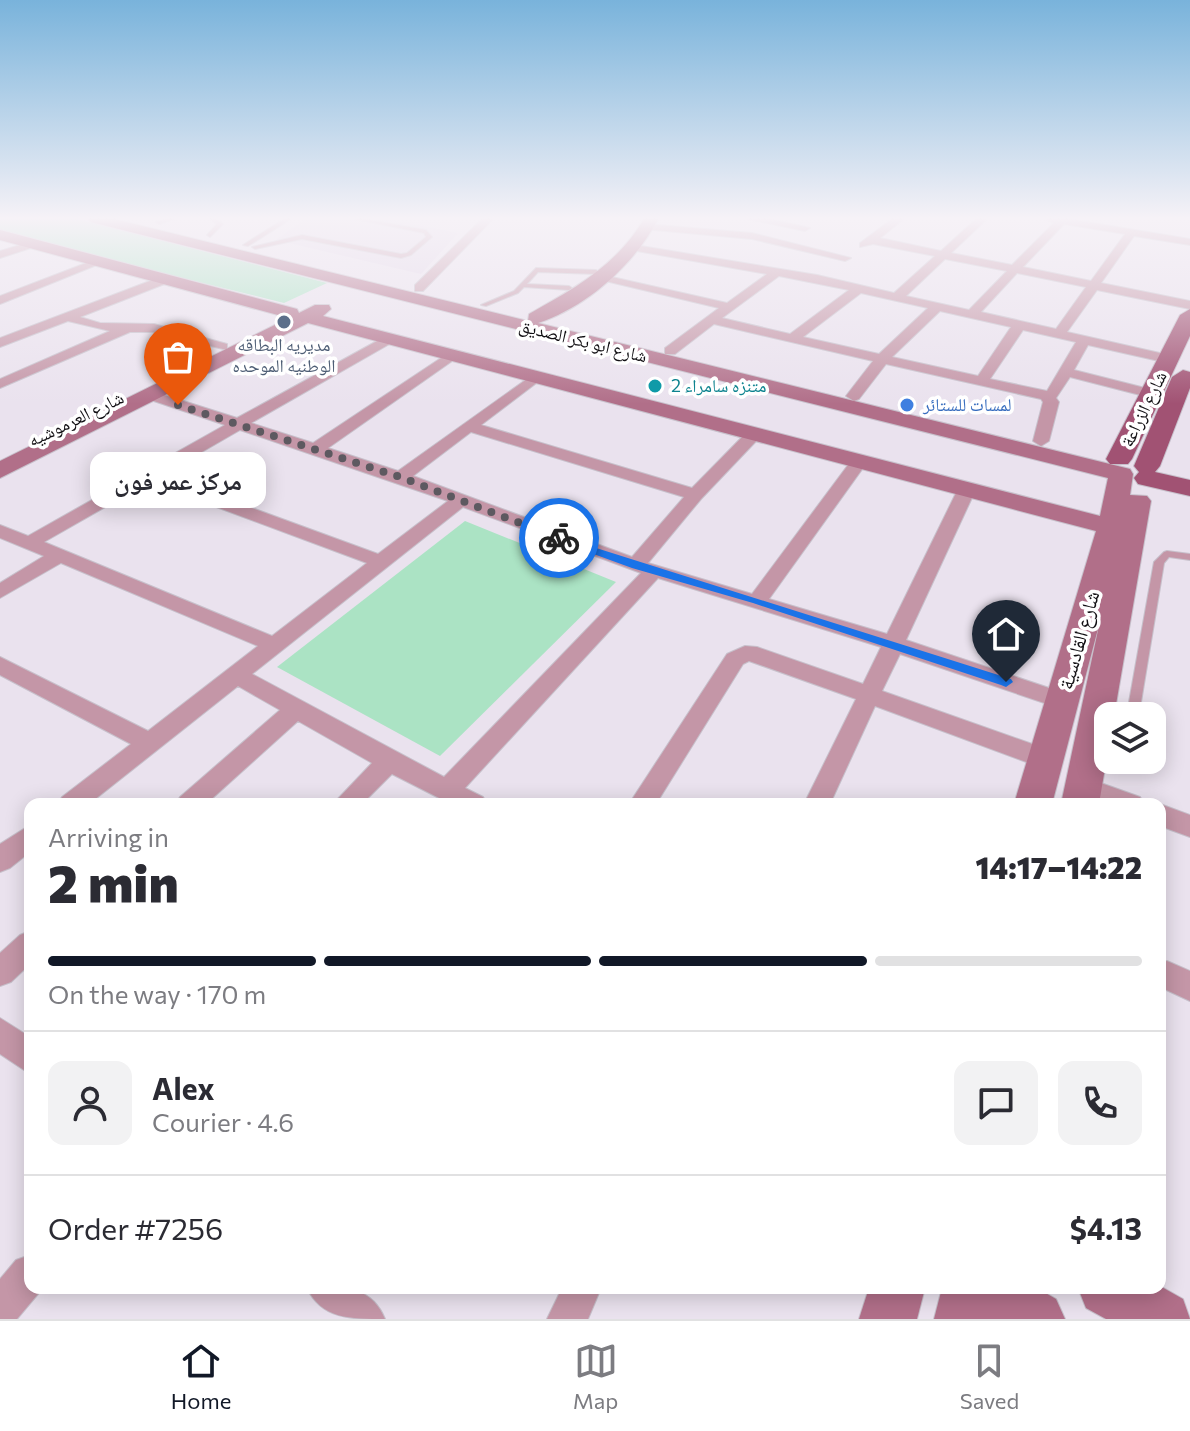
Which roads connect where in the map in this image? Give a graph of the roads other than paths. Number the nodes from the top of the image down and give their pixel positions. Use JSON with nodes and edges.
{"nodes":[{"id":1,"x":50,"y":281,"type":"edge"},
{"id":2,"x":162,"y":281,"type":"edge"},
{"id":3,"x":165,"y":281,"type":"edge"},
{"id":4,"x":367,"y":281,"type":"junction"},
{"id":5,"x":426,"y":281,"type":"edge"},
{"id":6,"x":525,"y":281,"type":"edge"},
{"id":7,"x":586,"y":281,"type":"edge"},
{"id":8,"x":590,"y":281,"type":"edge"},
{"id":9,"x":622,"y":281,"type":"edge"},
{"id":10,"x":766,"y":281,"type":"edge"},
{"id":11,"x":823,"y":281,"type":"edge"},
{"id":12,"x":914,"y":281,"type":"edge"},
{"id":13,"x":1002,"y":281,"type":"edge"},
{"id":14,"x":1069,"y":281,"type":"edge"},
{"id":15,"x":1099,"y":281,"type":"edge"},
{"id":16,"x":522,"y":285,"type":"junction"},
{"id":17,"x":1095,"y":286,"type":"junction"},
{"id":18,"x":419,"y":288,"type":"junction"},
{"id":19,"x":569,"y":288,"type":"junction"},
{"id":20,"x":858,"y":289,"type":"junction"},
{"id":21,"x":897,"y":297,"type":"junction"},
{"id":22,"x":0,"y":300,"type":"edge"},
{"id":23,"x":484,"y":305,"type":"junction"},
{"id":24,"x":1190,"y":305,"type":"edge"},
{"id":25,"x":730,"y":307,"type":"junction"},
{"id":26,"x":937,"y":307,"type":"junction"},
{"id":27,"x":972,"y":314,"type":"junction"},
{"id":28,"x":298,"y":315,"type":"junction"},
{"id":29,"x":530,"y":316,"type":"junction"},
{"id":30,"x":68,"y":317,"type":"junction"},
{"id":31,"x":712,"y":320,"type":"junction"},
{"id":32,"x":1020,"y":324,"type":"junction"},
{"id":33,"x":134,"y":326,"type":"junction"},
{"id":34,"x":1187,"y":329,"type":"edge"},
{"id":35,"x":1060,"y":333,"type":"junction"},
{"id":36,"x":4,"y":338,"type":"edge"},
{"id":37,"x":388,"y":339,"type":"junction"},
{"id":38,"x":792,"y":339,"type":"junction"},
{"id":39,"x":1085,"y":339,"type":"junction"},
{"id":40,"x":222,"y":347,"type":"junction"},
{"id":41,"x":670,"y":351,"type":"junction"},
{"id":42,"x":450,"y":356,"type":"junction"},
{"id":43,"x":882,"y":359,"type":"junction"},
{"id":44,"x":1179,"y":359,"type":"edge"},
{"id":45,"x":1066,"y":372,"type":"junction"},
{"id":46,"x":534,"y":378,"type":"junction"},
{"id":47,"x":981,"y":382,"type":"junction"},
{"id":48,"x":0,"y":384,"type":"edge"},
{"id":49,"x":1152,"y":394,"type":"junction"},
{"id":50,"x":150,"y":395,"type":"junction"},
{"id":51,"x":854,"y":396,"type":"junction"},
{"id":52,"x":1046,"y":396,"type":"junction"},
{"id":53,"x":236,"y":423,"type":"junction"},
{"id":54,"x":469,"y":426,"type":"junction"},
{"id":55,"x":754,"y":434,"type":"junction"},
{"id":56,"x":1041,"y":441,"type":"junction"},
{"id":57,"x":316,"y":449,"type":"junction"},
{"id":58,"x":7,"y":460,"type":"edge"},
{"id":59,"x":860,"y":461,"type":"junction"},
{"id":60,"x":1135,"y":471,"type":"junction"},
{"id":61,"x":147,"y":475,"type":"junction"},
{"id":62,"x":400,"y":477,"type":"junction"},
{"id":63,"x":1190,"y":479,"type":"edge"},
{"id":64,"x":1190,"y":488,"type":"edge"},
{"id":65,"x":967,"y":489,"type":"junction"},
{"id":66,"x":695,"y":495,"type":"junction"},
{"id":67,"x":459,"y":501,"type":"junction"},
{"id":68,"x":1111,"y":527,"type":"junction"},
{"id":69,"x":0,"y":531,"type":"edge"},
{"id":70,"x":27,"y":544,"type":"junction"},
{"id":71,"x":57,"y":557,"type":"junction"},
{"id":72,"x":1190,"y":557,"type":"edge"},
{"id":73,"x":381,"y":562,"type":"junction"},
{"id":74,"x":645,"y":568,"type":"junction"},
{"id":75,"x":0,"y":592,"type":"edge"},
{"id":76,"x":757,"y":601,"type":"junction"},
{"id":77,"x":894,"y":644,"type":"junction"},
{"id":78,"x":275,"y":645,"type":"junction"},
{"id":79,"x":0,"y":665,"type":"edge"},
{"id":80,"x":236,"y":675,"type":"junction"},
{"id":81,"x":870,"y":695,"type":"junction"},
{"id":82,"x":1062,"y":701,"type":"junction"},
{"id":83,"x":1135,"y":702,"type":"dead end"},
{"id":84,"x":296,"y":709,"type":"junction"},
{"id":85,"x":150,"y":743,"type":"junction"},
{"id":86,"x":1046,"y":759,"type":"junction"},
{"id":87,"x":389,"y":761,"type":"junction"},
{"id":88,"x":447,"y":790,"type":"junction"},
{"id":89,"x":1082,"y":796,"type":"edge"},
{"id":90,"x":79,"y":798,"type":"edge"},
{"id":91,"x":196,"y":798,"type":"edge"},
{"id":92,"x":352,"y":798,"type":"edge"},
{"id":93,"x":462,"y":798,"type":"edge"},
{"id":94,"x":646,"y":798,"type":"edge"},
{"id":95,"x":820,"y":798,"type":"edge"},
{"id":96,"x":1035,"y":798,"type":"edge"},
{"id":97,"x":1166,"y":817,"type":"edge"},
{"id":98,"x":1190,"y":826,"type":"edge"},
{"id":99,"x":24,"y":841,"type":"edge"},
{"id":100,"x":1,"y":858,"type":"edge"},
{"id":101,"x":24,"y":950,"type":"edge"},
{"id":102,"x":0,"y":972,"type":"edge"},
{"id":103,"x":0,"y":1034,"type":"edge"},
{"id":104,"x":24,"y":1053,"type":"edge"},
{"id":105,"x":24,"y":1281,"type":"edge"},
{"id":106,"x":334,"y":1294,"type":"edge"},
{"id":107,"x":579,"y":1294,"type":"edge"},
{"id":108,"x":895,"y":1294,"type":"edge"},
{"id":109,"x":969,"y":1294,"type":"edge"},
{"id":110,"x":992,"y":1294,"type":"edge"},
{"id":111,"x":1117,"y":1294,"type":"edge"},
{"id":112,"x":0,"y":1309,"type":"edge"},
{"id":113,"x":365,"y":1319,"type":"edge"},
{"id":114,"x":567,"y":1319,"type":"edge"},
{"id":115,"x":888,"y":1319,"type":"edge"},
{"id":116,"x":963,"y":1319,"type":"edge"},
{"id":117,"x":1036,"y":1319,"type":"edge"},
{"id":118,"x":1163,"y":1319,"type":"edge"}],
"edges":[{"from":1,"to":22,"type":"street"},
{"from":2,"to":30,"type":"street"},
{"from":3,"to":28,"type":"main road"},
{"from":4,"to":18,"type":"main road","name":"شارع ابو بكر الصديق"},
{"from":4,"to":28,"type":"main road","name":"شارع العرموشيه"},
{"from":4,"to":60,"type":"main road","name":"شارع ابو بكر الصديق"},
{"from":5,"to":18,"type":"street"},
{"from":6,"to":16,"type":"lane"},
{"from":7,"to":19,"type":"main road"},
{"from":8,"to":29,"type":"main road"},
{"from":9,"to":25,"type":"street"},
{"from":10,"to":25,"type":"street"},
{"from":11,"to":20,"type":"street"},
{"from":12,"to":21,"type":"street"},
{"from":13,"to":27,"type":"street"},
{"from":14,"to":17,"type":"street"},
{"from":15,"to":17,"type":"street"},
{"from":16,"to":19,"type":"lane"},
{"from":16,"to":23,"type":"lane"},
{"from":17,"to":24,"type":"street"},
{"from":17,"to":35,"type":"street"},
{"from":18,"to":23,"type":"main road","name":"شارع ابو بكر الصديق"},
{"from":19,"to":29,"type":"main road"},
{"from":20,"to":21,"type":"street"},
{"from":20,"to":38,"type":"street"},
{"from":21,"to":26,"type":"street"},
{"from":23,"to":29,"type":"main road","name":"شارع ابو بكر الصديق"},
{"from":25,"to":31,"type":"street"},
{"from":26,"to":27,"type":"street"},
{"from":26,"to":43,"type":"street"},
{"from":27,"to":32,"type":"street"},
{"from":28,"to":37,"type":"main road"},
{"from":28,"to":40,"type":"main road","name":"شارع العرموشيه"},
{"from":28,"to":50,"type":"main road","name":"شارع العرموشيه"},
{"from":29,"to":41,"type":"main road","name":"شارع ابو بكر الصديق"},
{"from":30,"to":33,"type":"street"},
{"from":30,"to":36,"type":"street"},
{"from":31,"to":38,"type":"street"},
{"from":31,"to":41,"type":"street"},
{"from":32,"to":35,"type":"street"},
{"from":32,"to":47,"type":"street"},
{"from":33,"to":40,"type":"street"},
{"from":33,"to":48,"type":"street"},
{"from":34,"to":44,"type":"main road","name":"شارع الزراعة"},
{"from":35,"to":39,"type":"street"},
{"from":37,"to":42,"type":"main road"},
{"from":37,"to":53,"type":"street"},
{"from":38,"to":43,"type":"street"},
{"from":39,"to":44,"type":"street"},
{"from":39,"to":45,"type":"street"},
{"from":40,"to":58,"type":"main road","name":"شارع العرموشيه"},
{"from":41,"to":51,"type":"main road","name":"شارع ابو بكر الصديق"},
{"from":42,"to":46,"type":"main road"},
{"from":42,"to":57,"type":"street"},
{"from":43,"to":47,"type":"street"},
{"from":43,"to":51,"type":"street"},
{"from":44,"to":49,"type":"main road","name":"شارع الزراعة"},
{"from":44,"to":60,"type":"main road","name":"شارع الزراعة"},
{"from":45,"to":49,"type":"street"},
{"from":45,"to":52,"type":"street"},
{"from":46,"to":54,"type":"street"},
{"from":46,"to":55,"type":"main road"},
{"from":47,"to":52,"type":"street"},
{"from":49,"to":60,"type":"main road","name":"شارع الزراعة"},
{"from":50,"to":53,"type":"street"},
{"from":50,"to":58,"type":"main road","name":"شارع العرموشيه"},
{"from":51,"to":56,"type":"main road","name":"شارع ابو بكر الصديق"},
{"from":52,"to":56,"type":"street"},
{"from":53,"to":57,"type":"street"},
{"from":53,"to":61,"type":"street"},
{"from":54,"to":62,"type":"street"},
{"from":54,"to":66,"type":"street"},
{"from":55,"to":59,"type":"main road"},
{"from":55,"to":66,"type":"street"},
{"from":56,"to":60,"type":"main road","name":"شارع ابو بكر الصديق"},
{"from":57,"to":62,"type":"street"},
{"from":59,"to":65,"type":"main road"},
{"from":59,"to":76,"type":"street"},
{"from":60,"to":63,"type":"main road"},
{"from":60,"to":64,"type":"main road"},
{"from":60,"to":68,"type":"main road","name":"شارع القادسية"},
{"from":60,"to":89,"type":"main road","name":"شارع القادسية"},
{"from":61,"to":70,"type":"street"},
{"from":61,"to":73,"type":"street"},
{"from":62,"to":67,"type":"street"},
{"from":65,"to":68,"type":"main road"},
{"from":65,"to":77,"type":"street"},
{"from":66,"to":74,"type":"street"},
{"from":67,"to":73,"type":"street"},
{"from":67,"to":74,"type":"street"},
{"from":68,"to":82,"type":"main road","name":"شارع القادسية"},
{"from":69,"to":70,"type":"street"},
{"from":70,"to":71,"type":"street"},
{"from":71,"to":75,"type":"street"},
{"from":71,"to":78,"type":"street"},
{"from":72,"to":83,"type":"lane"},
{"from":73,"to":78,"type":"street"},
{"from":74,"to":76,"type":"street"},
{"from":74,"to":88,"type":"street"},
{"from":76,"to":77,"type":"street"},
{"from":77,"to":81,"type":"street"},
{"from":77,"to":82,"type":"street"},
{"from":78,"to":80,"type":"street"},
{"from":79,"to":85,"type":"street"},
{"from":80,"to":84,"type":"street"},
{"from":80,"to":85,"type":"street"},
{"from":81,"to":86,"type":"street"},
{"from":81,"to":94,"type":"street"},
{"from":81,"to":95,"type":"street"},
{"from":82,"to":86,"type":"main road","name":"شارع القادسية"},
{"from":84,"to":87,"type":"street"},
{"from":84,"to":91,"type":"street"},
{"from":85,"to":90,"type":"street"},
{"from":86,"to":96,"type":"main road","name":"شارع القادسية"},
{"from":87,"to":88,"type":"street"},
{"from":87,"to":92,"type":"street"},
{"from":88,"to":93,"type":"street"},
{"from":97,"to":98,"type":"street"},
{"from":99,"to":100,"type":"street"},
{"from":101,"to":102,"type":"street"},
{"from":103,"to":104,"type":"street"},
{"from":105,"to":112,"type":"street"},
{"from":106,"to":113,"type":"street"},
{"from":107,"to":114,"type":"street"},
{"from":108,"to":115,"type":"main road"},
{"from":109,"to":116,"type":"main road"},
{"from":110,"to":117,"type":"main road"},
{"from":111,"to":118,"type":"main road"}]}
